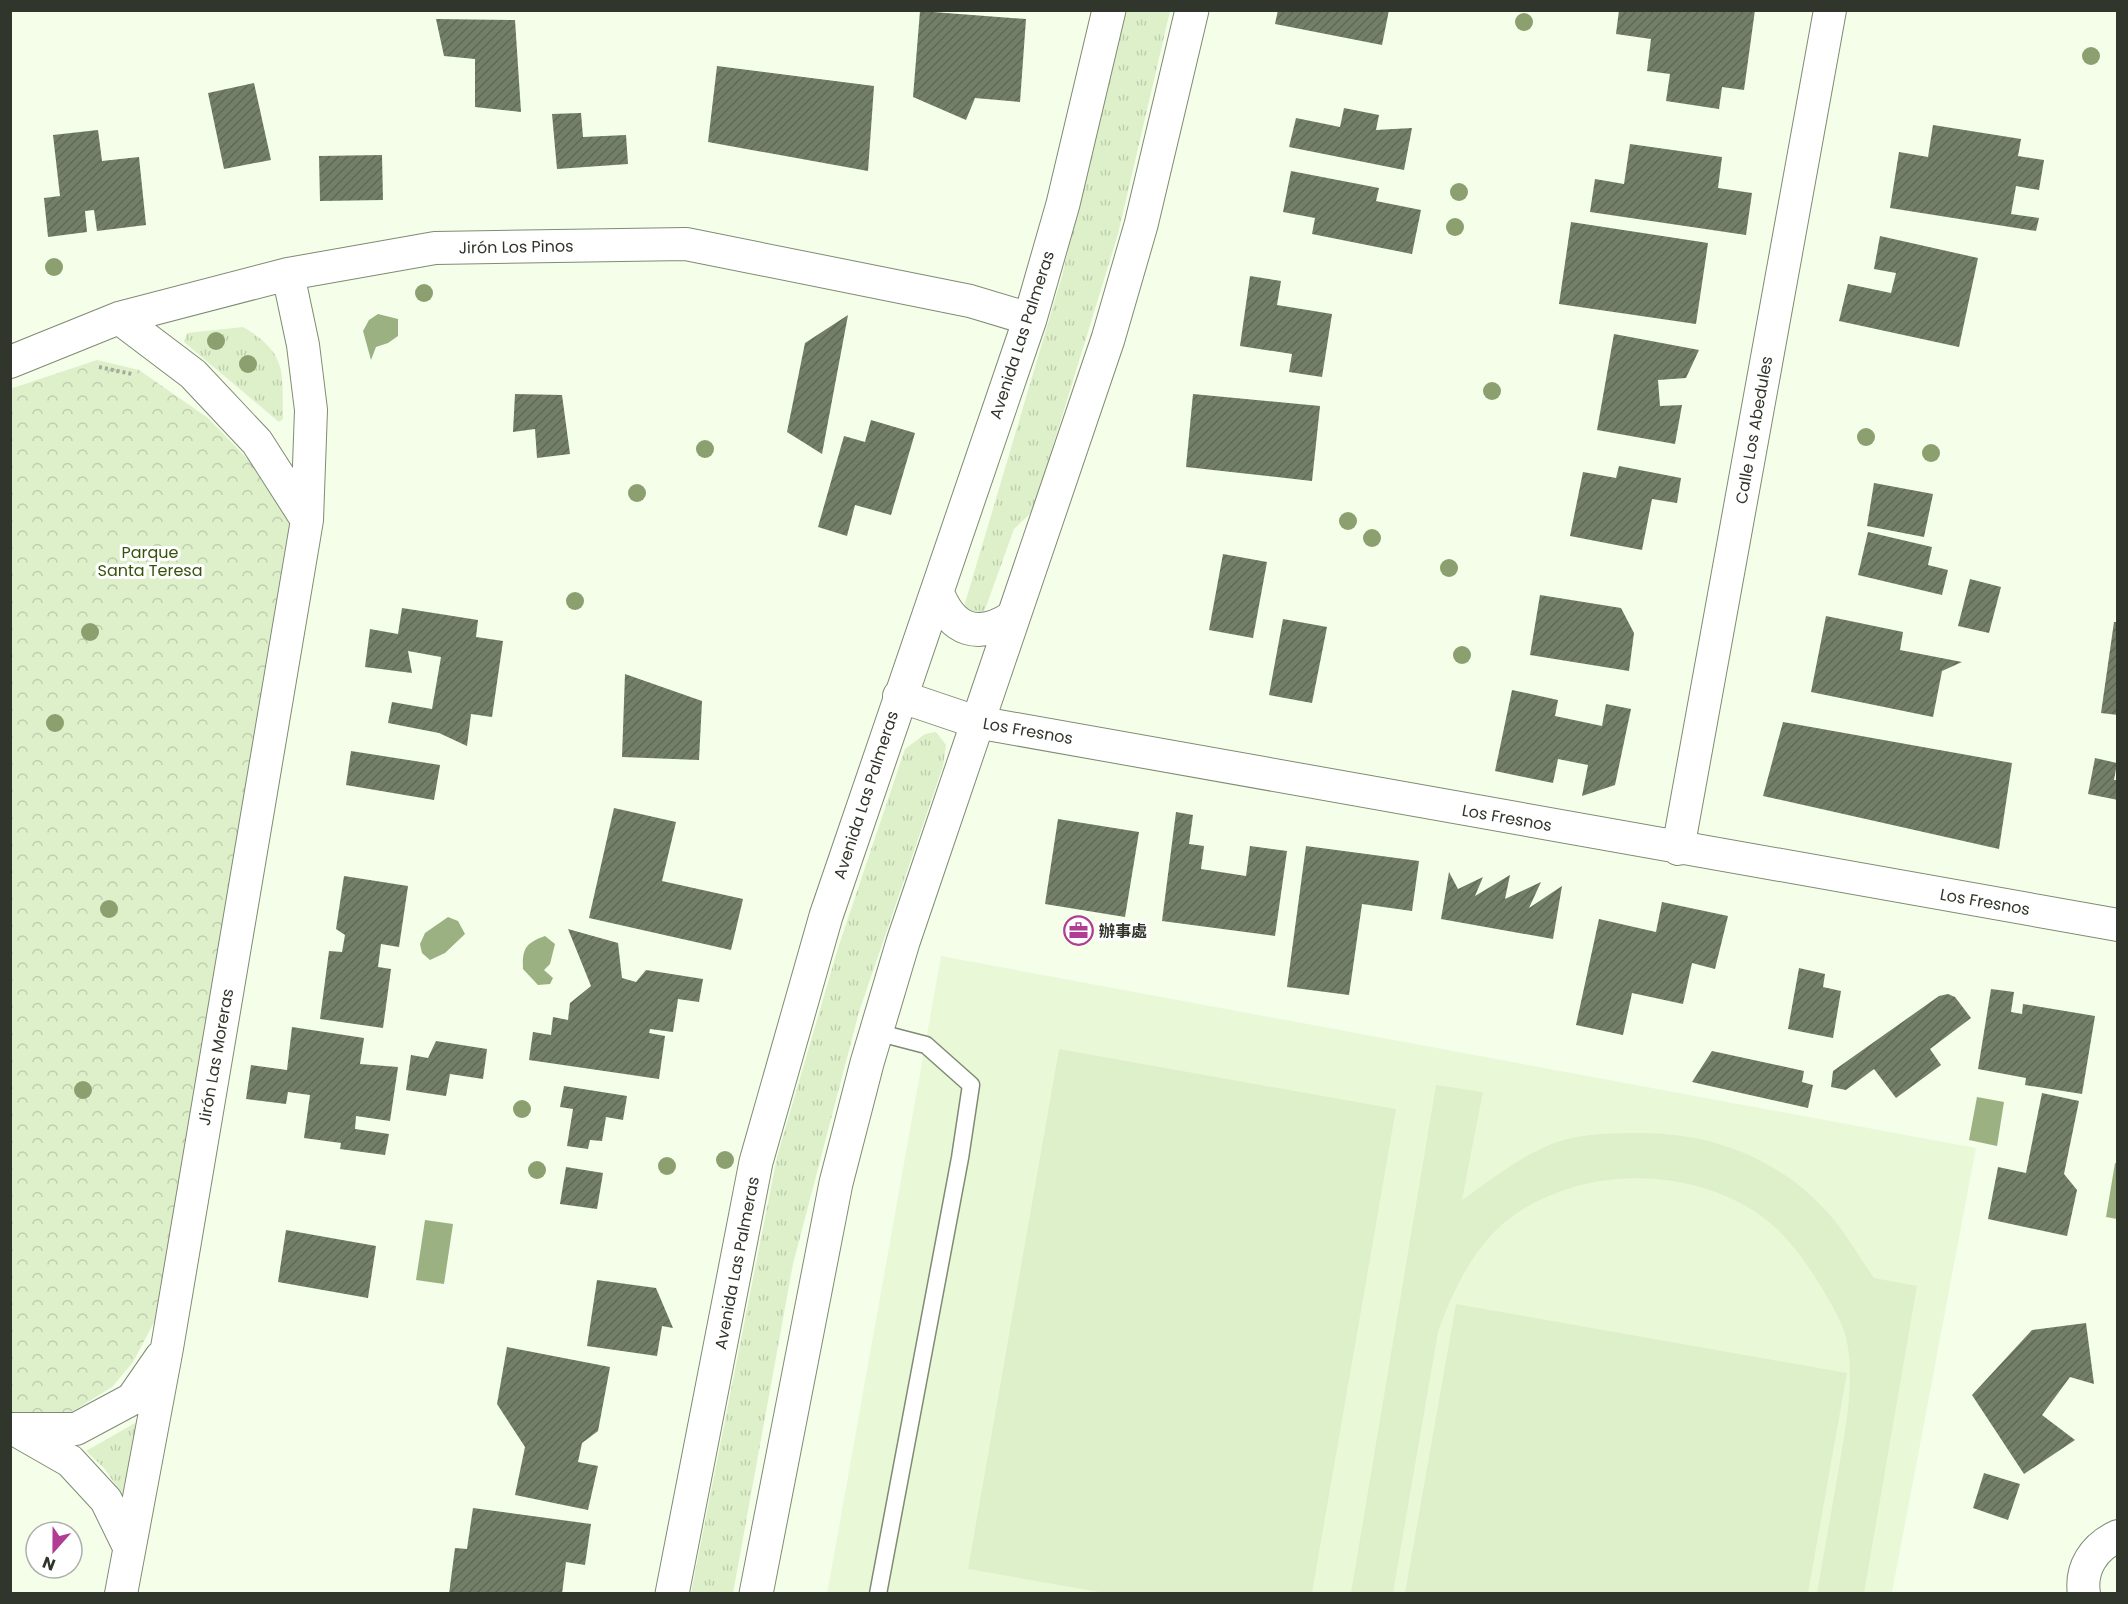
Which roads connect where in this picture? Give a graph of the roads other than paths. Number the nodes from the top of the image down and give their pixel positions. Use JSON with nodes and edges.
{"nodes":[{"id":1,"x":1109,"y":10,"type":"edge"},
{"id":2,"x":1192,"y":10,"type":"edge"},
{"id":3,"x":1830,"y":10,"type":"edge"},
{"id":4,"x":288,"y":274,"type":"junction"},
{"id":5,"x":119,"y":318,"type":"junction"},
{"id":6,"x":1030,"y":319,"type":"junction"},
{"id":7,"x":10,"y":362,"type":"edge"},
{"id":8,"x":307,"y":520,"type":"junction"},
{"id":9,"x":937,"y":592,"type":"junction"},
{"id":10,"x":1013,"y":617,"type":"junction"},
{"id":11,"x":899,"y":696,"type":"junction"},
{"id":12,"x":976,"y":722,"type":"junction"},
{"id":13,"x":1678,"y":849,"type":"junction"},
{"id":14,"x":2118,"y":925,"type":"edge"},
{"id":15,"x":876,"y":1032,"type":"junction"},
{"id":16,"x":166,"y":1348,"type":"junction"},
{"id":17,"x":12,"y":1429,"type":"edge"},
{"id":18,"x":2118,"y":1536,"type":"edge"},
{"id":19,"x":129,"y":1547,"type":"junction"},
{"id":20,"x":121,"y":1593,"type":"edge"},
{"id":21,"x":672,"y":1593,"type":"edge"},
{"id":22,"x":756,"y":1593,"type":"edge"},
{"id":23,"x":878,"y":1593,"type":"edge"},
{"id":24,"x":2084,"y":1593,"type":"edge"}],
"edges":[{"from":1,"to":6,"type":"main road","name":"Avenida Las Palmeras"},
{"from":2,"to":10,"type":"main road"},
{"from":3,"to":13,"type":"street","name":"Calle Los Abedules"},
{"from":4,"to":5,"type":"street","name":"Jirón Los Pinos"},
{"from":4,"to":6,"type":"street","name":"Jirón Los Pinos"},
{"from":4,"to":8,"type":"street","name":"Jirón Las Moreras"},
{"from":5,"to":7,"type":"street","name":"Jirón Los Pinos"},
{"from":5,"to":8,"type":"street"},
{"from":6,"to":9,"type":"main road","name":"Avenida Las Palmeras"},
{"from":8,"to":16,"type":"street","name":"Jirón Las Moreras"},
{"from":9,"to":10,"type":"main road"},
{"from":9,"to":11,"type":"main road","name":"Avenida Las Palmeras"},
{"from":10,"to":12,"type":"main road"},
{"from":11,"to":12,"type":"street","name":"Los Fresnos"},
{"from":11,"to":21,"type":"main road","name":"Avenida Las Palmeras"},
{"from":12,"to":13,"type":"street","name":"Los Fresnos"},
{"from":12,"to":15,"type":"main road"},
{"from":13,"to":14,"type":"street","name":"Los Fresnos"},
{"from":15,"to":22,"type":"main road"},
{"from":15,"to":23,"type":"lane"},
{"from":16,"to":17,"type":"street"},
{"from":16,"to":19,"type":"street","name":"Jirón Las Moreras"},
{"from":17,"to":19,"type":"street"},
{"from":18,"to":24,"type":"street"},
{"from":19,"to":20,"type":"street","name":"Jirón Las Moreras"}]}
